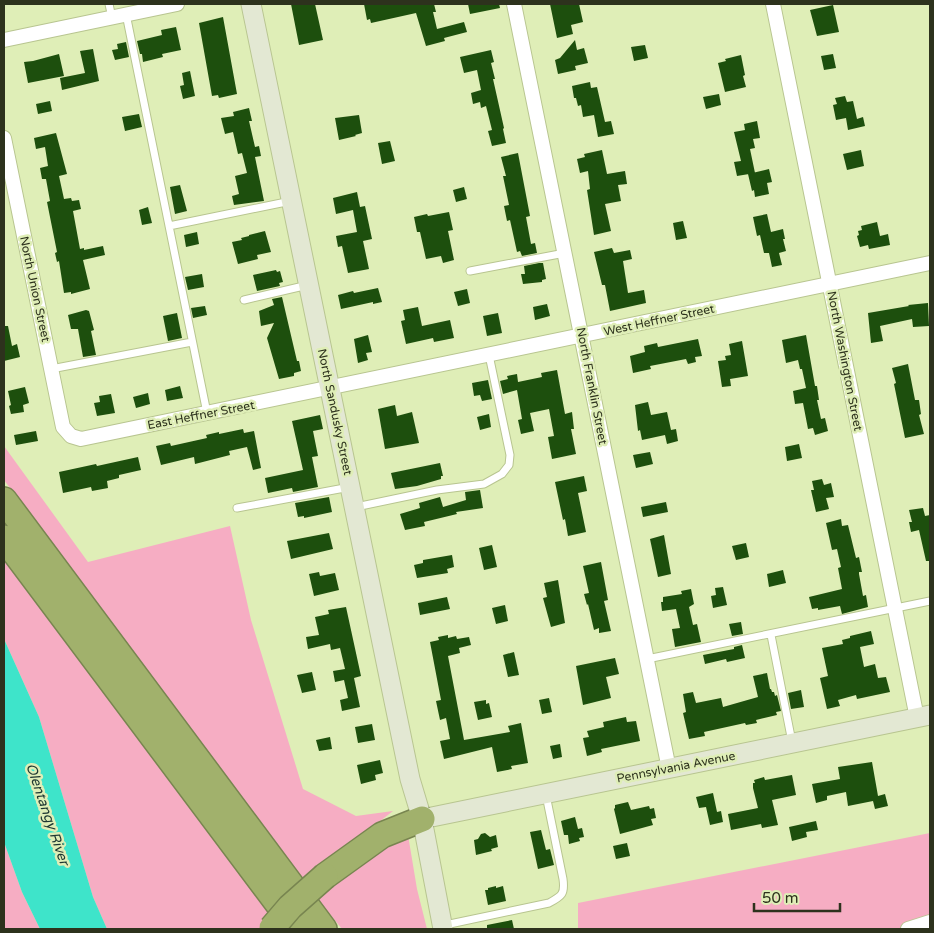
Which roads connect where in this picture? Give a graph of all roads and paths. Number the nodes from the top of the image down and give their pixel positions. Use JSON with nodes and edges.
{"nodes":[{"id":1,"x":177,"y":4,"type":"edge"},
{"id":2,"x":251,"y":4,"type":"edge"},
{"id":3,"x":514,"y":4,"type":"edge"},
{"id":4,"x":773,"y":4,"type":"edge"},
{"id":5,"x":116,"y":12,"type":"edge"},
{"id":6,"x":4,"y":40,"type":"edge"},
{"id":7,"x":4,"y":138,"type":"edge"},
{"id":8,"x":292,"y":201,"type":"junction"},
{"id":9,"x":169,"y":226,"type":"junction"},
{"id":10,"x":565,"y":253,"type":"junction"},
{"id":11,"x":930,"y":263,"type":"edge"},
{"id":12,"x":470,"y":270,"type":"dead end"},
{"id":13,"x":829,"y":284,"type":"junction"},
{"id":14,"x":309,"y":285,"type":"junction"},
{"id":15,"x":244,"y":300,"type":"dead end"},
{"id":16,"x":582,"y":336,"type":"junction"},
{"id":17,"x":192,"y":342,"type":"junction"},
{"id":18,"x":489,"y":355,"type":"junction"},
{"id":19,"x":51,"y":369,"type":"junction"},
{"id":20,"x":330,"y":388,"type":"junction"},
{"id":21,"x":207,"y":414,"type":"junction"},
{"id":22,"x":72,"y":436,"type":"joint"},
{"id":23,"x":350,"y":487,"type":"junction"},
{"id":24,"x":4,"y":500,"type":"edge"},
{"id":25,"x":354,"y":507,"type":"junction"},
{"id":26,"x":237,"y":508,"type":"dead end"},
{"id":27,"x":4,"y":538,"type":"edge"},
{"id":28,"x":930,"y":601,"type":"edge"},
{"id":29,"x":895,"y":608,"type":"junction"},
{"id":30,"x":771,"y":635,"type":"junction"},
{"id":31,"x":647,"y":659,"type":"junction"},
{"id":32,"x":923,"y":717,"type":"edge"},
{"id":33,"x":792,"y":744,"type":"junction"},
{"id":34,"x":669,"y":768,"type":"junction"},
{"id":35,"x":546,"y":794,"type":"junction"},
{"id":36,"x":422,"y":819,"type":"junction"},
{"id":37,"x":930,"y":922,"type":"edge"},
{"id":38,"x":442,"y":928,"type":"edge"},
{"id":39,"x":272,"y":929,"type":"edge"},
{"id":40,"x":297,"y":929,"type":"edge"},
{"id":41,"x":324,"y":929,"type":"edge"},
{"id":42,"x":908,"y":929,"type":"edge"}],
"edges":[{"from":1,"to":5,"type":"street"},
{"from":2,"to":8,"type":"street","name":"North Sandusky Street"},
{"from":3,"to":10,"type":"street","name":"North Franklin Street"},
{"from":4,"to":13,"type":"street","name":"North Washington Street"},
{"from":5,"to":6,"type":"street"},
{"from":5,"to":9,"type":"lane"},
{"from":7,"to":19,"type":"street","name":"North Union Street"},
{"from":8,"to":9,"type":"lane"},
{"from":8,"to":14,"type":"street","name":"North Sandusky Street"},
{"from":9,"to":17,"type":"lane"},
{"from":10,"to":12,"type":"lane"},
{"from":10,"to":16,"type":"street","name":"North Franklin Street"},
{"from":11,"to":13,"type":"street","name":"West Heffner Street"},
{"from":13,"to":16,"type":"street","name":"West Heffner Street"},
{"from":13,"to":29,"type":"street","name":"North Washington Street"},
{"from":14,"to":15,"type":"lane"},
{"from":14,"to":20,"type":"street","name":"North Sandusky Street"},
{"from":16,"to":18,"type":"street","name":"West Heffner Street"},
{"from":16,"to":31,"type":"street","name":"North Franklin Street"},
{"from":17,"to":19,"type":"lane"},
{"from":17,"to":21,"type":"lane"},
{"from":18,"to":20,"type":"street","name":"West Heffner Street"},
{"from":18,"to":25,"type":"lane"},
{"from":19,"to":22,"type":"street","name":"North Union Street"},
{"from":20,"to":21,"type":"street","name":"East Heffner Street"},
{"from":20,"to":23,"type":"street","name":"North Sandusky Street"},
{"from":21,"to":22,"type":"street","name":"East Heffner Street"},
{"from":23,"to":25,"type":"street","name":"North Sandusky Street"},
{"from":23,"to":26,"type":"lane"},
{"from":24,"to":41,"type":"highway"},
{"from":25,"to":36,"type":"street","name":"North Sandusky Street"},
{"from":27,"to":40,"type":"highway"},
{"from":28,"to":29,"type":"lane"},
{"from":29,"to":30,"type":"lane"},
{"from":29,"to":32,"type":"street","name":"North Washington Street"},
{"from":30,"to":31,"type":"lane"},
{"from":30,"to":33,"type":"lane"},
{"from":31,"to":34,"type":"street","name":"North Franklin Street"},
{"from":32,"to":33,"type":"street","name":"Pennsylvania Avenue"},
{"from":33,"to":34,"type":"street","name":"Pennsylvania Avenue"},
{"from":34,"to":35,"type":"street","name":"Pennsylvania Avenue"},
{"from":35,"to":36,"type":"street","name":"Pennsylvania Avenue"},
{"from":35,"to":38,"type":"lane"},
{"from":36,"to":38,"type":"street","name":"North Sandusky Street"},
{"from":36,"to":39,"type":"highway","bridge":true},
{"from":37,"to":42,"type":"street"}]}
